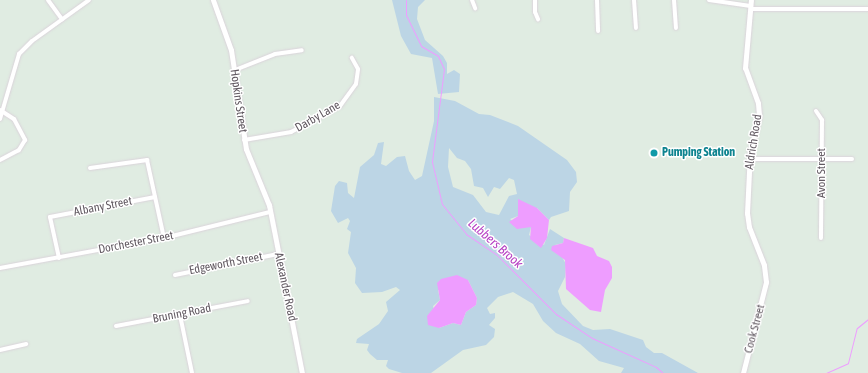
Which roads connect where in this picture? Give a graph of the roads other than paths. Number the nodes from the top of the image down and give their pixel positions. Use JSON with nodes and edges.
{"nodes":[{"id":1,"x":48,"y":0,"type":"edge"},
{"id":2,"x":89,"y":0,"type":"edge"},
{"id":3,"x":213,"y":0,"type":"edge"},
{"id":4,"x":472,"y":0,"type":"edge"},
{"id":5,"x":534,"y":0,"type":"edge"},
{"id":6,"x":597,"y":0,"type":"edge"},
{"id":7,"x":634,"y":0,"type":"edge"},
{"id":8,"x":674,"y":0,"type":"edge"},
{"id":9,"x":709,"y":0,"type":"edge"},
{"id":10,"x":751,"y":0,"type":"edge"},
{"id":11,"x":475,"y":8,"type":"dead end"},
{"id":12,"x":751,"y":8,"type":"junction"},
{"id":13,"x":868,"y":9,"type":"edge"},
{"id":14,"x":538,"y":18,"type":"dead end"},
{"id":15,"x":62,"y":19,"type":"junction"},
{"id":16,"x":636,"y":28,"type":"dead end"},
{"id":17,"x":676,"y":28,"type":"dead end"},
{"id":18,"x":598,"y":31,"type":"dead end"},
{"id":19,"x":302,"y":50,"type":"dead end"},
{"id":20,"x":352,"y":58,"type":"dead end"},
{"id":21,"x":235,"y":70,"type":"junction"},
{"id":22,"x":2,"y":110,"type":"edge"},
{"id":23,"x":816,"y":111,"type":"dead end"},
{"id":24,"x":0,"y":119,"type":"edge"},
{"id":25,"x":244,"y":140,"type":"junction"},
{"id":26,"x":749,"y":159,"type":"junction"},
{"id":27,"x":822,"y":159,"type":"junction"},
{"id":28,"x":852,"y":159,"type":"dead end"},
{"id":29,"x":0,"y":160,"type":"edge"},
{"id":30,"x":90,"y":168,"type":"dead end"},
{"id":31,"x":155,"y":197,"type":"junction"},
{"id":32,"x":267,"y":200,"type":"joint"},
{"id":33,"x":270,"y":212,"type":"junction"},
{"id":34,"x":164,"y":238,"type":"junction"},
{"id":35,"x":821,"y":238,"type":"dead end"},
{"id":36,"x":278,"y":254,"type":"junction"},
{"id":37,"x":59,"y":258,"type":"junction"},
{"id":38,"x":0,"y":268,"type":"edge"},
{"id":39,"x":175,"y":275,"type":"dead end"},
{"id":40,"x":766,"y":285,"type":"joint"},
{"id":41,"x":248,"y":301,"type":"dead end"},
{"id":42,"x":180,"y":315,"type":"junction"},
{"id":43,"x":116,"y":326,"type":"dead end"},
{"id":44,"x":26,"y":344,"type":"dead end"},
{"id":45,"x":0,"y":350,"type":"edge"},
{"id":46,"x":192,"y":373,"type":"edge"},
{"id":47,"x":302,"y":373,"type":"edge"},
{"id":48,"x":744,"y":373,"type":"edge"}],
"edges":[{"from":1,"to":15,"type":"street"},
{"from":2,"to":15,"type":"street"},
{"from":3,"to":21,"type":"street","name":"Hopkins Street"},
{"from":4,"to":11,"type":"street"},
{"from":5,"to":14,"type":"street"},
{"from":6,"to":18,"type":"street"},
{"from":7,"to":16,"type":"street"},
{"from":8,"to":17,"type":"street"},
{"from":9,"to":12,"type":"street"},
{"from":10,"to":12,"type":"street","name":"Aldrich Road"},
{"from":12,"to":13,"type":"street"},
{"from":12,"to":26,"type":"street","name":"Aldrich Road"},
{"from":15,"to":22,"type":"street"},
{"from":19,"to":21,"type":"street"},
{"from":20,"to":25,"type":"street","name":"Darby Lane"},
{"from":21,"to":25,"type":"street","name":"Hopkins Street"},
{"from":22,"to":24,"type":"street"},
{"from":22,"to":29,"type":"street"},
{"from":23,"to":27,"type":"street","name":"Avon Street"},
{"from":25,"to":32,"type":"street","name":"Hopkins Street"},
{"from":26,"to":27,"type":"street"},
{"from":26,"to":40,"type":"street","name":"Aldrich Road"},
{"from":27,"to":28,"type":"street"},
{"from":27,"to":35,"type":"street","name":"Avon Street"},
{"from":30,"to":31,"type":"street"},
{"from":31,"to":34,"type":"street"},
{"from":31,"to":37,"type":"street","name":"Albany Street"},
{"from":32,"to":33,"type":"street","name":"Alexander Road"},
{"from":33,"to":34,"type":"street","name":"Dorchester Street"},
{"from":33,"to":36,"type":"street","name":"Alexander Road"},
{"from":34,"to":37,"type":"street","name":"Dorchester Street"},
{"from":36,"to":39,"type":"street","name":"Edgeworth Street"},
{"from":36,"to":47,"type":"street","name":"Alexander Road"},
{"from":37,"to":38,"type":"street","name":"Dorchester Street"},
{"from":40,"to":48,"type":"street","name":"Cook Street"},
{"from":41,"to":42,"type":"street","name":"Bruning Road"},
{"from":42,"to":43,"type":"street","name":"Bruning Road"},
{"from":42,"to":46,"type":"street"},
{"from":44,"to":45,"type":"street"}]}
